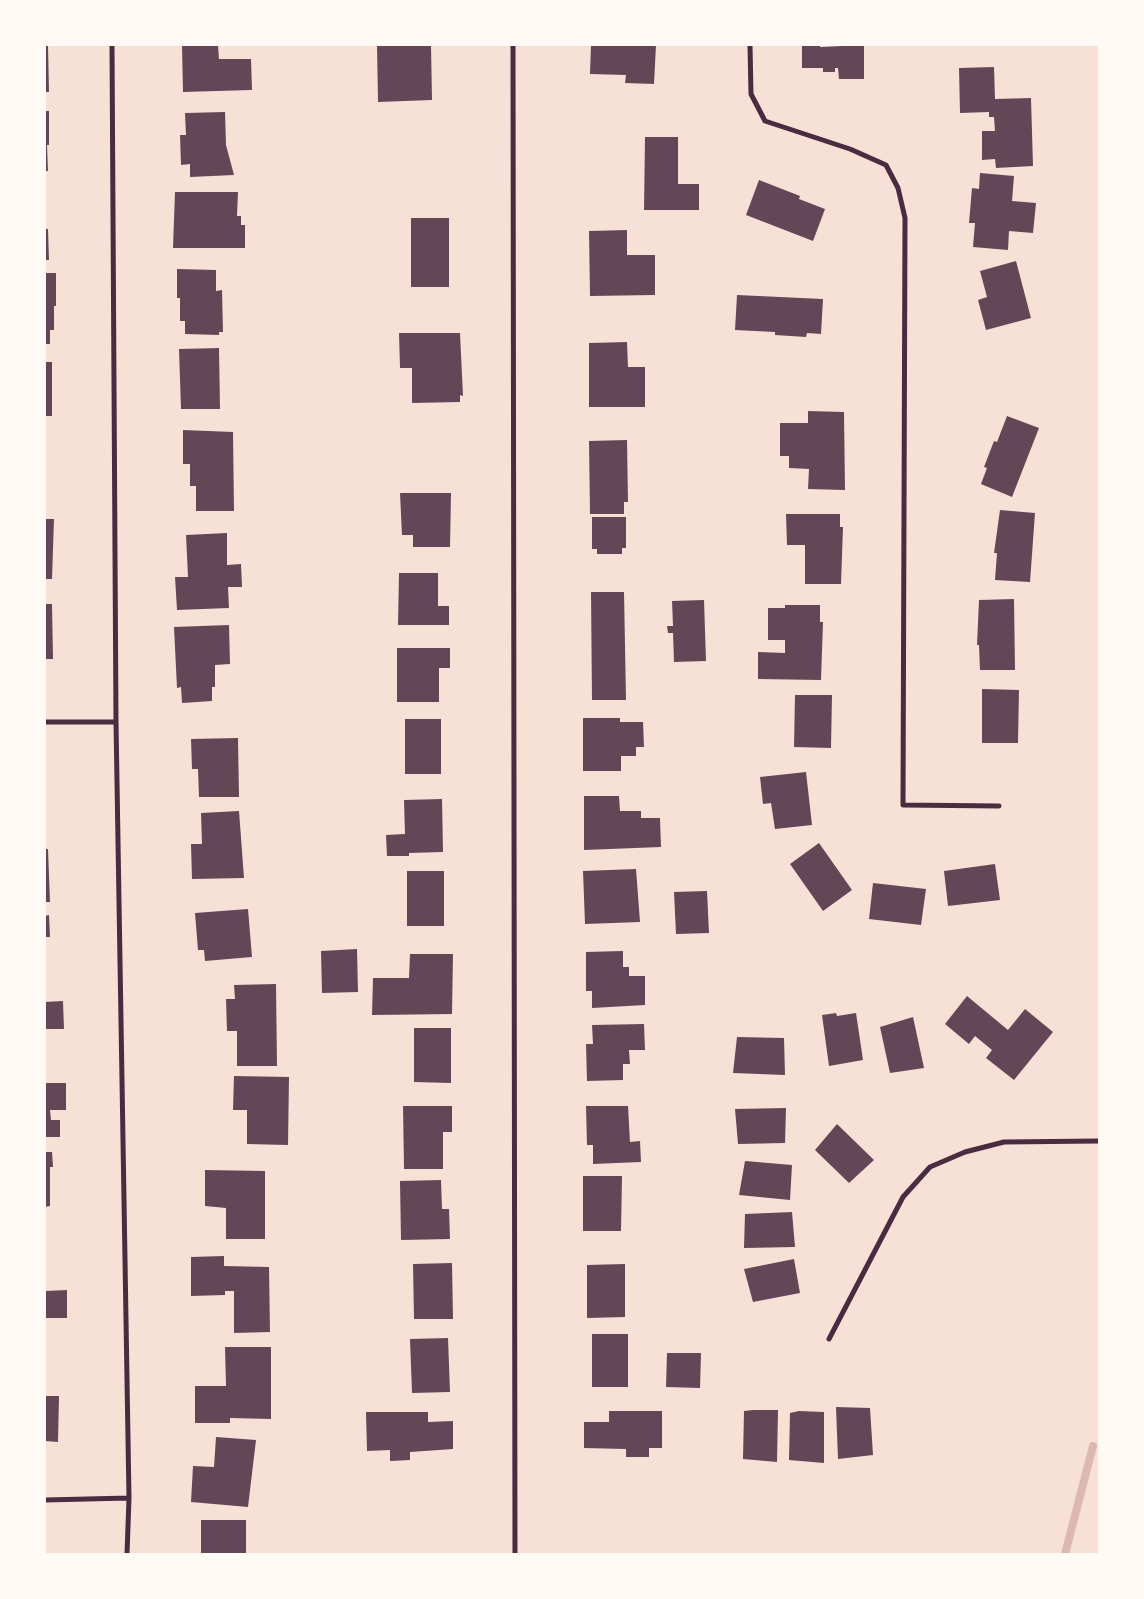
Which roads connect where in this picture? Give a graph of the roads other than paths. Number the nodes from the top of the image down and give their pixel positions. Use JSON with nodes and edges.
{"nodes":[{"id":1,"x":112,"y":45,"type":"edge"},
{"id":2,"x":513,"y":45,"type":"edge"},
{"id":3,"x":750,"y":45,"type":"edge"},
{"id":4,"x":45,"y":722,"type":"edge"},
{"id":5,"x":116,"y":722,"type":"junction"},
{"id":6,"x":999,"y":806,"type":"dead end"},
{"id":7,"x":1099,"y":1141,"type":"edge"},
{"id":8,"x":829,"y":1339,"type":"dead end"},
{"id":9,"x":129,"y":1498,"type":"junction"},
{"id":10,"x":45,"y":1500,"type":"edge"},
{"id":11,"x":128,"y":1554,"type":"edge"},
{"id":12,"x":515,"y":1554,"type":"edge"}],
"edges":[{"from":1,"to":5,"type":"street"},
{"from":2,"to":12,"type":"street"},
{"from":3,"to":6,"type":"street"},
{"from":4,"to":5,"type":"street"},
{"from":5,"to":9,"type":"street"},
{"from":7,"to":8,"type":"street"},
{"from":9,"to":10,"type":"street"},
{"from":9,"to":11,"type":"street"}]}
